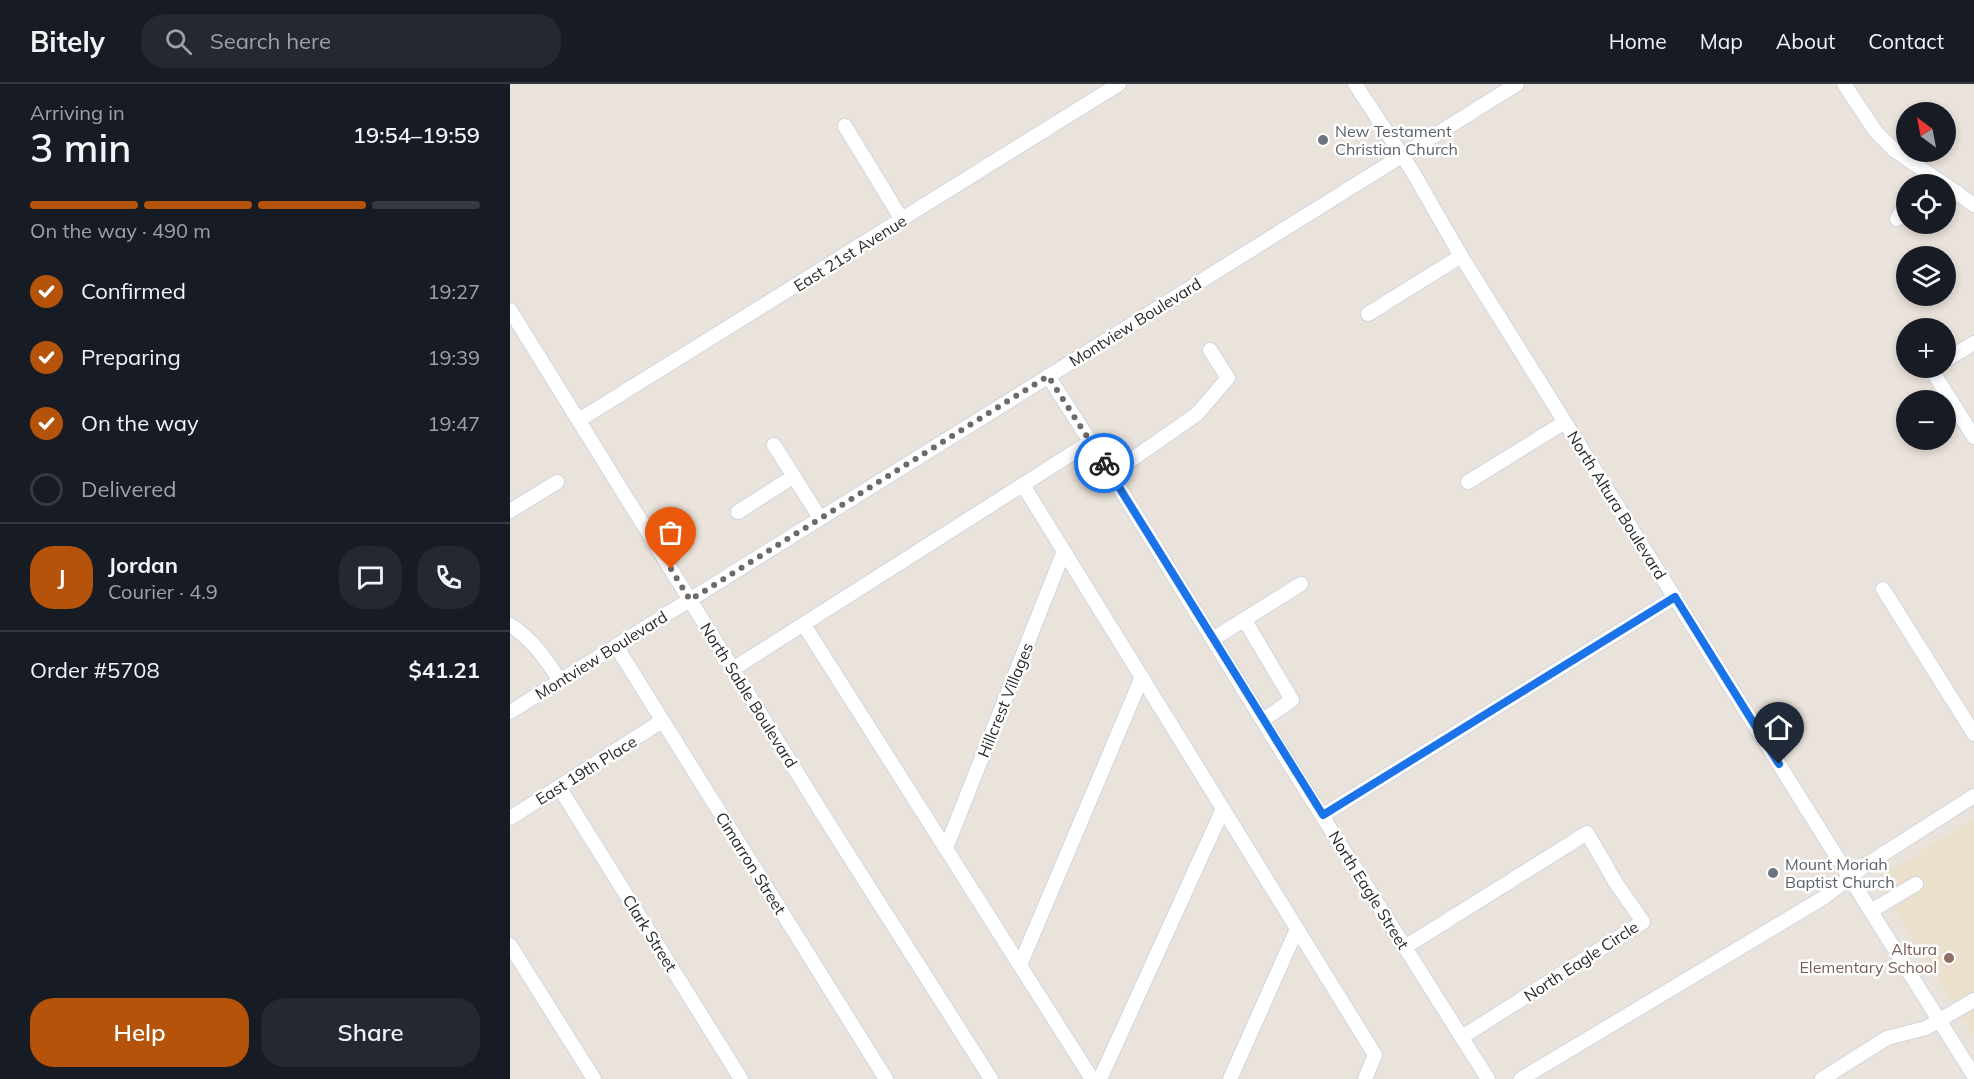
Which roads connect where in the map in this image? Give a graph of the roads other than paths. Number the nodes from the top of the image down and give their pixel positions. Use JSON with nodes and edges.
{"nodes":[{"id":1,"x":1119,"y":84,"type":"edge"},
{"id":2,"x":1355,"y":84,"type":"edge"},
{"id":3,"x":1516,"y":84,"type":"edge"},
{"id":4,"x":1844,"y":84,"type":"edge"},
{"id":5,"x":845,"y":126,"type":"dead end"},
{"id":6,"x":1401,"y":156,"type":"junction"},
{"id":7,"x":1919,"y":174,"type":"edge"},
{"id":8,"x":1956,"y":193,"type":"edge"},
{"id":9,"x":1974,"y":206,"type":"edge"},
{"id":10,"x":902,"y":220,"type":"junction"},
{"id":11,"x":1461,"y":256,"type":"junction"},
{"id":12,"x":510,"y":310,"type":"edge"},
{"id":13,"x":1368,"y":314,"type":"dead end"},
{"id":14,"x":514,"y":326,"type":"edge"},
{"id":15,"x":1974,"y":343,"type":"edge"},
{"id":16,"x":1209,"y":350,"type":"dead end"},
{"id":17,"x":1956,"y":354,"type":"edge"},
{"id":18,"x":1048,"y":376,"type":"junction"},
{"id":19,"x":1938,"y":378,"type":"edge"},
{"id":20,"x":579,"y":420,"type":"junction"},
{"id":21,"x":1565,"y":422,"type":"junction"},
{"id":22,"x":1974,"y":437,"type":"edge"},
{"id":23,"x":1090,"y":442,"type":"junction"},
{"id":24,"x":774,"y":445,"type":"dead end"},
{"id":25,"x":1111,"y":474,"type":"junction"},
{"id":26,"x":794,"y":476,"type":"junction"},
{"id":27,"x":557,"y":482,"type":"dead end"},
{"id":28,"x":1468,"y":482,"type":"dead end"},
{"id":29,"x":1023,"y":485,"type":"junction"},
{"id":30,"x":510,"y":511,"type":"edge"},
{"id":31,"x":738,"y":512,"type":"dead end"},
{"id":32,"x":820,"y":518,"type":"junction"},
{"id":33,"x":1064,"y":551,"type":"junction"},
{"id":34,"x":1301,"y":584,"type":"dead end"},
{"id":35,"x":1883,"y":590,"type":"dead end"},
{"id":36,"x":1675,"y":597,"type":"junction"},
{"id":37,"x":690,"y":600,"type":"junction"},
{"id":38,"x":1244,"y":620,"type":"junction"},
{"id":39,"x":510,"y":625,"type":"edge"},
{"id":40,"x":804,"y":625,"type":"junction"},
{"id":41,"x":1213,"y":639,"type":"junction"},
{"id":42,"x":616,"y":646,"type":"junction"},
{"id":43,"x":733,"y":669,"type":"junction"},
{"id":44,"x":1142,"y":676,"type":"junction"},
{"id":45,"x":560,"y":681,"type":"junction"},
{"id":46,"x":510,"y":712,"type":"edge"},
{"id":47,"x":1263,"y":720,"type":"junction"},
{"id":48,"x":662,"y":721,"type":"junction"},
{"id":49,"x":1974,"y":734,"type":"edge"},
{"id":50,"x":559,"y":787,"type":"junction"},
{"id":51,"x":1973,"y":798,"type":"edge"},
{"id":52,"x":1224,"y":809,"type":"junction"},
{"id":53,"x":1323,"y":815,"type":"junction"},
{"id":54,"x":510,"y":818,"type":"edge"},
{"id":55,"x":946,"y":848,"type":"junction"},
{"id":56,"x":1850,"y":878,"type":"junction"},
{"id":57,"x":1916,"y":884,"type":"dead end"},
{"id":58,"x":1871,"y":911,"type":"junction"},
{"id":59,"x":1298,"y":929,"type":"junction"},
{"id":60,"x":510,"y":945,"type":"edge"},
{"id":61,"x":1405,"y":947,"type":"junction"},
{"id":62,"x":1020,"y":965,"type":"junction"},
{"id":63,"x":1974,"y":1000,"type":"edge"},
{"id":64,"x":1940,"y":1022,"type":"junction"},
{"id":65,"x":1462,"y":1037,"type":"junction"},
{"id":66,"x":1974,"y":1076,"type":"edge"},
{"id":67,"x":594,"y":1079,"type":"edge"},
{"id":68,"x":741,"y":1079,"type":"edge"},
{"id":69,"x":886,"y":1079,"type":"edge"},
{"id":70,"x":991,"y":1079,"type":"edge"},
{"id":71,"x":1092,"y":1079,"type":"edge"},
{"id":72,"x":1100,"y":1079,"type":"edge"},
{"id":73,"x":1230,"y":1079,"type":"edge"},
{"id":74,"x":1365,"y":1079,"type":"edge"},
{"id":75,"x":1488,"y":1079,"type":"edge"},
{"id":76,"x":1521,"y":1079,"type":"edge"},
{"id":77,"x":1822,"y":1079,"type":"edge"}],
"edges":[{"from":1,"to":10,"type":"street","name":"East 21st Avenue"},
{"from":2,"to":6,"type":"street","name":"North Altura Boulevard"},
{"from":3,"to":6,"type":"street","name":"Montview Boulevard"},
{"from":4,"to":7,"type":"street"},
{"from":5,"to":10,"type":"street"},
{"from":6,"to":11,"type":"street","name":"North Altura Boulevard"},
{"from":6,"to":18,"type":"street","name":"Montview Boulevard"},
{"from":8,"to":9,"type":"street"},
{"from":10,"to":20,"type":"street","name":"East 21st Avenue"},
{"from":11,"to":13,"type":"street"},
{"from":11,"to":21,"type":"street","name":"North Altura Boulevard"},
{"from":12,"to":14,"type":"street","name":"North Sable Boulevard"},
{"from":14,"to":20,"type":"street","name":"North Sable Boulevard"},
{"from":15,"to":17,"type":"street"},
{"from":16,"to":25,"type":"street"},
{"from":18,"to":23,"type":"street","name":"North Eagle Street"},
{"from":18,"to":32,"type":"street","name":"Montview Boulevard"},
{"from":19,"to":22,"type":"street"},
{"from":20,"to":37,"type":"street","name":"North Sable Boulevard"},
{"from":21,"to":28,"type":"street","name":"North Altura Boulevard"},
{"from":21,"to":36,"type":"street","name":"North Altura Boulevard"},
{"from":23,"to":25,"type":"street","name":"North Eagle Street"},
{"from":23,"to":29,"type":"street"},
{"from":24,"to":26,"type":"street"},
{"from":25,"to":41,"type":"street","name":"North Eagle Street"},
{"from":26,"to":31,"type":"street"},
{"from":26,"to":32,"type":"street"},
{"from":27,"to":30,"type":"street"},
{"from":29,"to":33,"type":"street"},
{"from":29,"to":40,"type":"street"},
{"from":32,"to":37,"type":"street","name":"Montview Boulevard"},
{"from":33,"to":44,"type":"street"},
{"from":33,"to":55,"type":"street","name":"Hillcrest Villages"},
{"from":34,"to":38,"type":"street"},
{"from":35,"to":49,"type":"street"},
{"from":36,"to":53,"type":"street"},
{"from":36,"to":56,"type":"street","name":"North Altura Boulevard"},
{"from":37,"to":42,"type":"street","name":"Montview Boulevard"},
{"from":37,"to":43,"type":"street","name":"North Sable Boulevard"},
{"from":38,"to":41,"type":"street"},
{"from":38,"to":47,"type":"street"},
{"from":39,"to":45,"type":"street"},
{"from":40,"to":43,"type":"street"},
{"from":40,"to":55,"type":"street"},
{"from":41,"to":47,"type":"street","name":"North Eagle Street"},
{"from":42,"to":45,"type":"street","name":"Montview Boulevard"},
{"from":42,"to":48,"type":"street","name":"Cimarron Street"},
{"from":43,"to":70,"type":"street","name":"North Sable Boulevard"},
{"from":44,"to":52,"type":"street"},
{"from":44,"to":62,"type":"street"},
{"from":45,"to":46,"type":"street","name":"Montview Boulevard"},
{"from":47,"to":53,"type":"street","name":"North Eagle Street"},
{"from":48,"to":50,"type":"street","name":"East 19th Place"},
{"from":48,"to":69,"type":"street","name":"Cimarron Street"},
{"from":50,"to":54,"type":"street","name":"East 19th Place"},
{"from":50,"to":68,"type":"street","name":"Clark Street"},
{"from":51,"to":56,"type":"street"},
{"from":52,"to":59,"type":"street"},
{"from":52,"to":72,"type":"street"},
{"from":53,"to":61,"type":"street","name":"North Eagle Street"},
{"from":55,"to":62,"type":"street"},
{"from":56,"to":58,"type":"street","name":"North Altura Boulevard"},
{"from":56,"to":76,"type":"street"},
{"from":57,"to":58,"type":"street"},
{"from":58,"to":64,"type":"street","name":"North Altura Boulevard"},
{"from":59,"to":73,"type":"street"},
{"from":59,"to":74,"type":"street"},
{"from":60,"to":67,"type":"street"},
{"from":61,"to":65,"type":"street","name":"North Eagle Street"},
{"from":61,"to":65,"type":"street","name":"North Eagle Circle"},
{"from":62,"to":71,"type":"street"},
{"from":63,"to":64,"type":"street"},
{"from":64,"to":66,"type":"street","name":"North Altura Boulevard"},
{"from":64,"to":77,"type":"street"},
{"from":65,"to":75,"type":"street","name":"North Eagle Street"}]}
